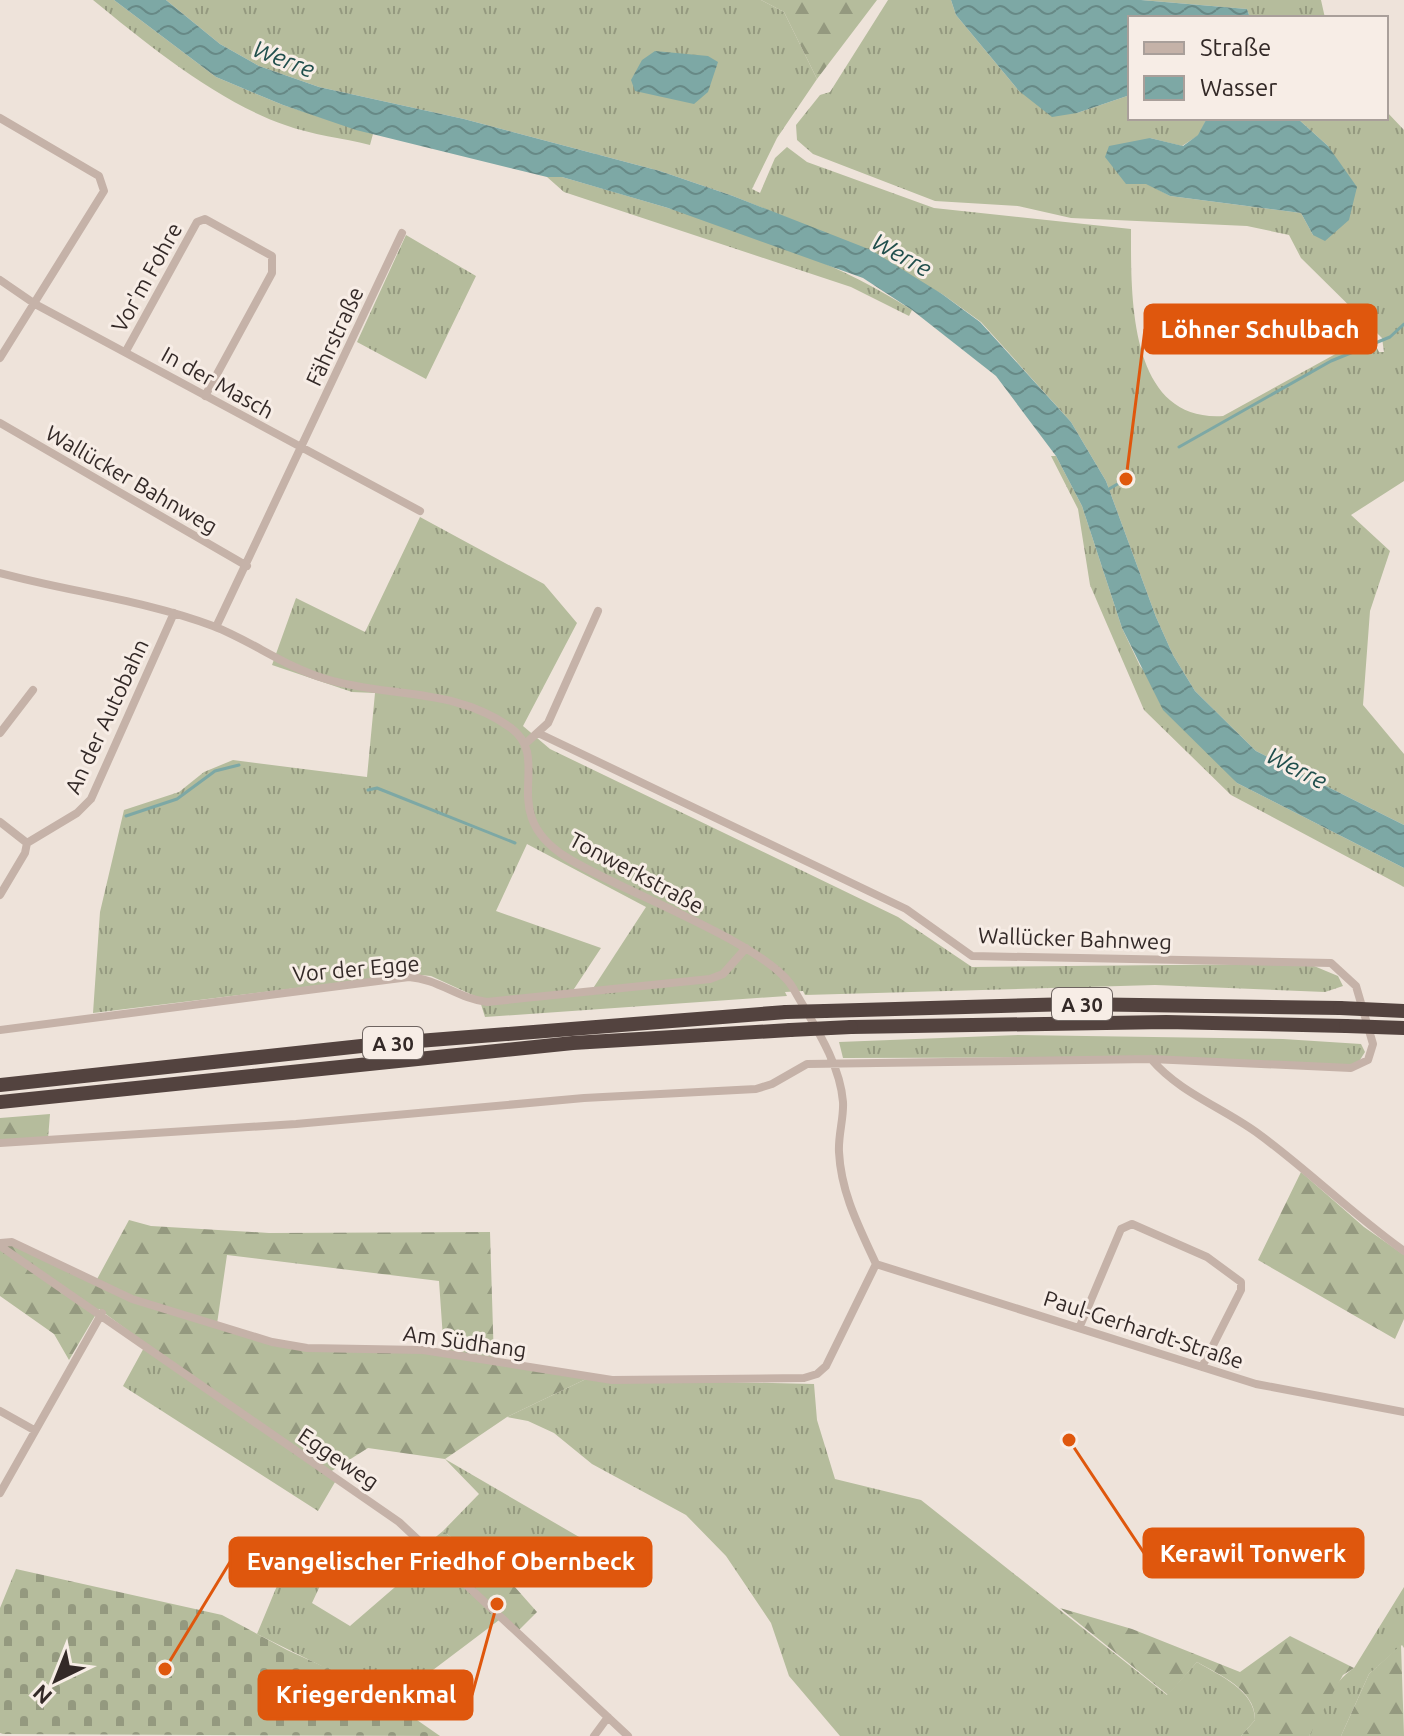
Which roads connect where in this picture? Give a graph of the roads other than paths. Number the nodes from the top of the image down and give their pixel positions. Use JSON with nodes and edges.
{"nodes":[{"id":1,"x":0,"y":118,"type":"edge"},
{"id":2,"x":402,"y":233,"type":"dead end"},
{"id":3,"x":0,"y":280,"type":"edge"},
{"id":4,"x":35,"y":304,"type":"junction"},
{"id":5,"x":126,"y":351,"type":"junction"},
{"id":6,"x":0,"y":358,"type":"edge"},
{"id":7,"x":205,"y":396,"type":"junction"},
{"id":8,"x":0,"y":423,"type":"edge"},
{"id":9,"x":302,"y":448,"type":"junction"},
{"id":10,"x":420,"y":511,"type":"dead end"},
{"id":11,"x":247,"y":566,"type":"junction"},
{"id":12,"x":0,"y":573,"type":"edge"},
{"id":13,"x":598,"y":611,"type":"dead end"},
{"id":14,"x":174,"y":613,"type":"junction"},
{"id":15,"x":216,"y":627,"type":"junction"},
{"id":16,"x":33,"y":690,"type":"dead end"},
{"id":17,"x":0,"y":733,"type":"edge"},
{"id":18,"x":538,"y":733,"type":"junction"},
{"id":19,"x":525,"y":744,"type":"junction"},
{"id":20,"x":0,"y":822,"type":"edge"},
{"id":21,"x":27,"y":843,"type":"junction"},
{"id":22,"x":0,"y":895,"type":"edge"},
{"id":23,"x":746,"y":948,"type":"junction"},
{"id":24,"x":1404,"y":1011,"type":"edge"},
{"id":25,"x":1404,"y":1028,"type":"edge"},
{"id":26,"x":0,"y":1030,"type":"edge"},
{"id":27,"x":1151,"y":1059,"type":"junction"},
{"id":28,"x":832,"y":1062,"type":"junction"},
{"id":29,"x":0,"y":1085,"type":"edge"},
{"id":30,"x":0,"y":1102,"type":"edge"},
{"id":31,"x":0,"y":1143,"type":"edge"},
{"id":32,"x":0,"y":1244,"type":"edge"},
{"id":33,"x":1404,"y":1251,"type":"edge"},
{"id":34,"x":876,"y":1264,"type":"junction"},
{"id":35,"x":102,"y":1313,"type":"junction"},
{"id":36,"x":1080,"y":1326,"type":"junction"},
{"id":37,"x":1202,"y":1367,"type":"junction"},
{"id":38,"x":0,"y":1411,"type":"edge"},
{"id":39,"x":1404,"y":1412,"type":"edge"},
{"id":40,"x":34,"y":1430,"type":"junction"},
{"id":41,"x":0,"y":1493,"type":"edge"},
{"id":42,"x":608,"y":1717,"type":"junction"},
{"id":43,"x":594,"y":1736,"type":"edge"},
{"id":44,"x":628,"y":1736,"type":"edge"}],
"edges":[{"from":1,"to":4,"type":"street"},
{"from":2,"to":9,"type":"street","name":"Fährstraße"},
{"from":3,"to":4,"type":"street","name":"In der Masch"},
{"from":4,"to":5,"type":"street","name":"In der Masch"},
{"from":4,"to":6,"type":"street"},
{"from":5,"to":7,"type":"street","name":"In der Masch"},
{"from":5,"to":7,"type":"street","name":"Vor'm Fohre"},
{"from":7,"to":9,"type":"street","name":"In der Masch"},
{"from":8,"to":11,"type":"street","name":"Wallücker Bahnweg"},
{"from":9,"to":10,"type":"street","name":"In der Masch"},
{"from":9,"to":11,"type":"street","name":"Fährstraße"},
{"from":11,"to":15,"type":"street","name":"Fährstraße"},
{"from":12,"to":14,"type":"street"},
{"from":13,"to":18,"type":"street"},
{"from":14,"to":15,"type":"street"},
{"from":14,"to":21,"type":"street","name":"An der Autobahn"},
{"from":15,"to":19,"type":"street"},
{"from":16,"to":17,"type":"street"},
{"from":18,"to":19,"type":"street"},
{"from":18,"to":27,"type":"street","name":"Wallücker Bahnweg"},
{"from":19,"to":23,"type":"street","name":"Tonwerkstraße"},
{"from":20,"to":21,"type":"street"},
{"from":21,"to":22,"type":"street"},
{"from":23,"to":26,"type":"street","name":"Vor der Egge"},
{"from":23,"to":28,"type":"street","name":"Tonwerkstraße"},
{"from":24,"to":29,"type":"highway","number":"A 30","bridge":true},
{"from":25,"to":30,"type":"highway","number":"A 30","bridge":true},
{"from":27,"to":28,"type":"street","name":"Wallücker Bahnweg"},
{"from":27,"to":33,"type":"street"},
{"from":28,"to":31,"type":"street"},
{"from":28,"to":34,"type":"street","name":"Tonwerkstraße"},
{"from":32,"to":34,"type":"street","name":"Am Südhang"},
{"from":32,"to":35,"type":"street","name":"Eggeweg"},
{"from":34,"to":36,"type":"street","name":"Paul-Gerhardt-Straße"},
{"from":35,"to":40,"type":"street"},
{"from":35,"to":42,"type":"street","name":"Eggeweg"},
{"from":36,"to":37,"type":"street","name":"Paul-Gerhardt-Straße"},
{"from":36,"to":37,"type":"street"},
{"from":37,"to":39,"type":"street","name":"Paul-Gerhardt-Straße"},
{"from":38,"to":40,"type":"street"},
{"from":40,"to":41,"type":"street"},
{"from":42,"to":43,"type":"street"},
{"from":42,"to":44,"type":"street","name":"Eggeweg"}]}
